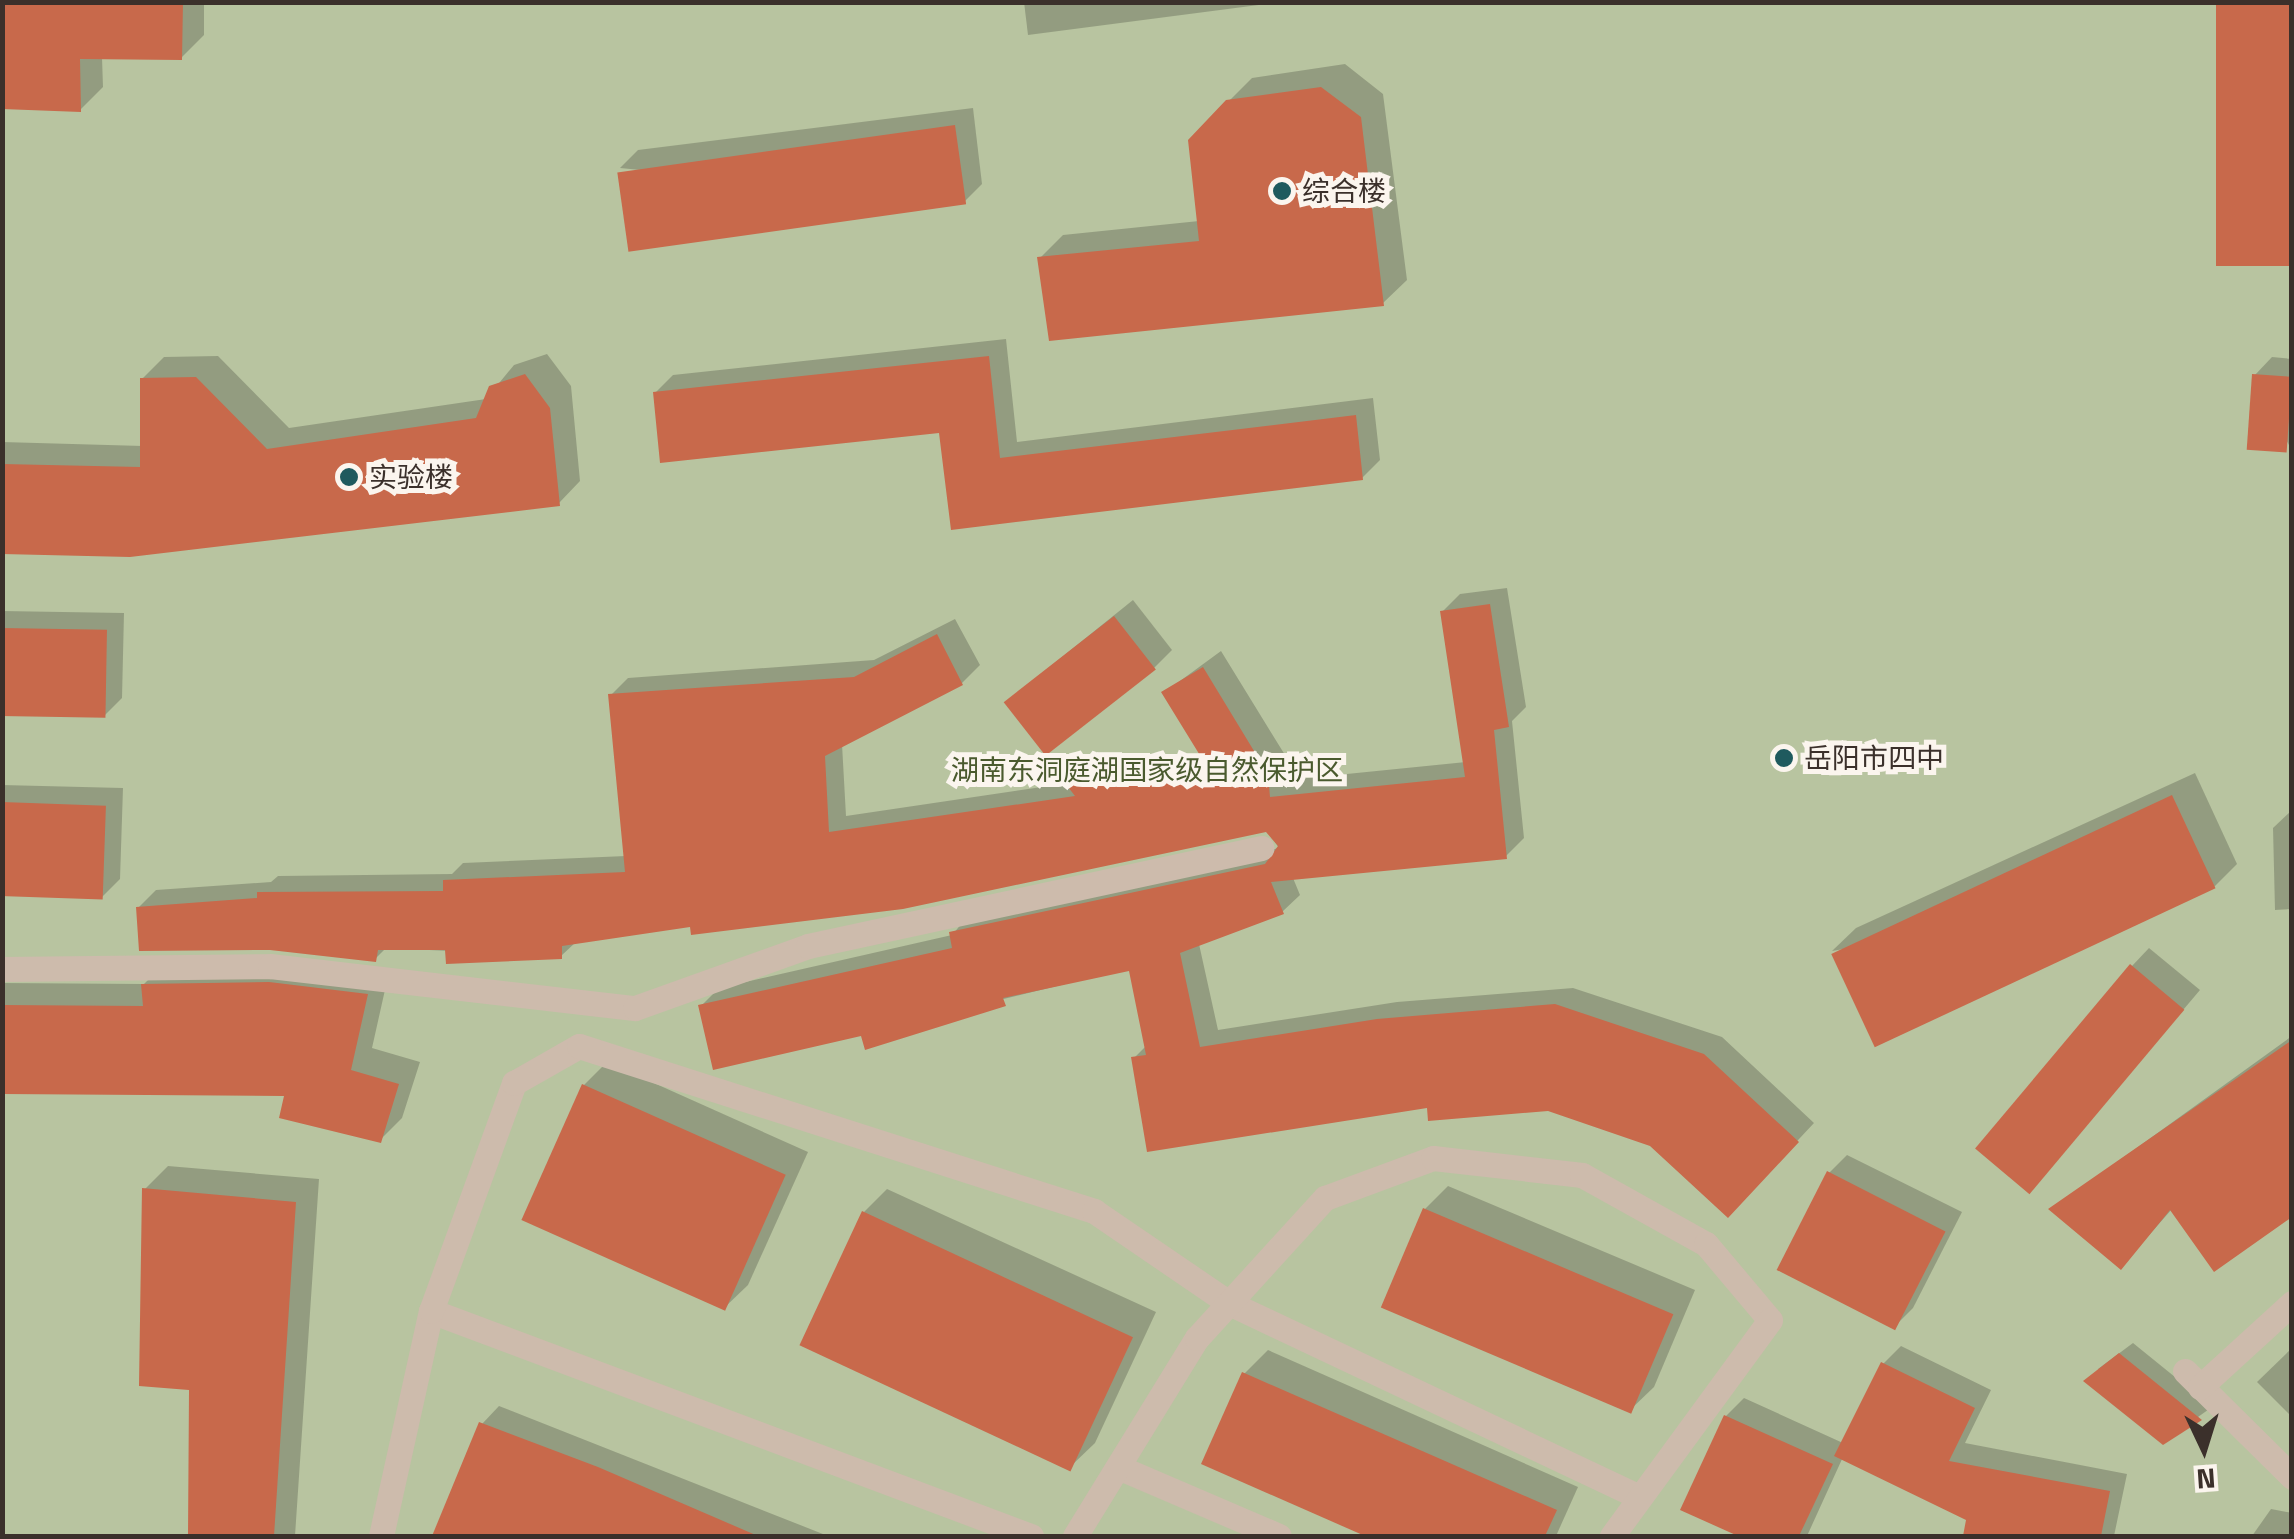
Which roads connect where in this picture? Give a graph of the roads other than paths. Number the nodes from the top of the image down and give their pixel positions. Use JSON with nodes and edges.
{"nodes":[{"id":1,"x":1262,"y":848,"type":"dead end"},
{"id":2,"x":2,"y":969,"type":"edge"},
{"id":3,"x":2292,"y":1302,"type":"edge"},
{"id":4,"x":1230,"y":1303,"type":"junction"},
{"id":5,"x":430,"y":1312,"type":"junction"},
{"id":6,"x":1118,"y":1467,"type":"junction"},
{"id":7,"x":2292,"y":1477,"type":"edge"},
{"id":8,"x":1640,"y":1497,"type":"junction"},
{"id":9,"x":381,"y":1536,"type":"edge"},
{"id":10,"x":1031,"y":1536,"type":"edge"},
{"id":11,"x":1075,"y":1536,"type":"edge"},
{"id":12,"x":1278,"y":1536,"type":"edge"},
{"id":13,"x":1612,"y":1536,"type":"edge"}],
"edges":[{"from":1,"to":2,"type":"street"},
{"from":3,"to":7,"type":"street"},
{"from":4,"to":5,"type":"street"},
{"from":4,"to":6,"type":"street"},
{"from":4,"to":8,"type":"street"},
{"from":4,"to":8,"type":"street"},
{"from":5,"to":9,"type":"street"},
{"from":5,"to":10,"type":"street"},
{"from":6,"to":11,"type":"street"},
{"from":6,"to":12,"type":"street"},
{"from":8,"to":13,"type":"street"}]}
